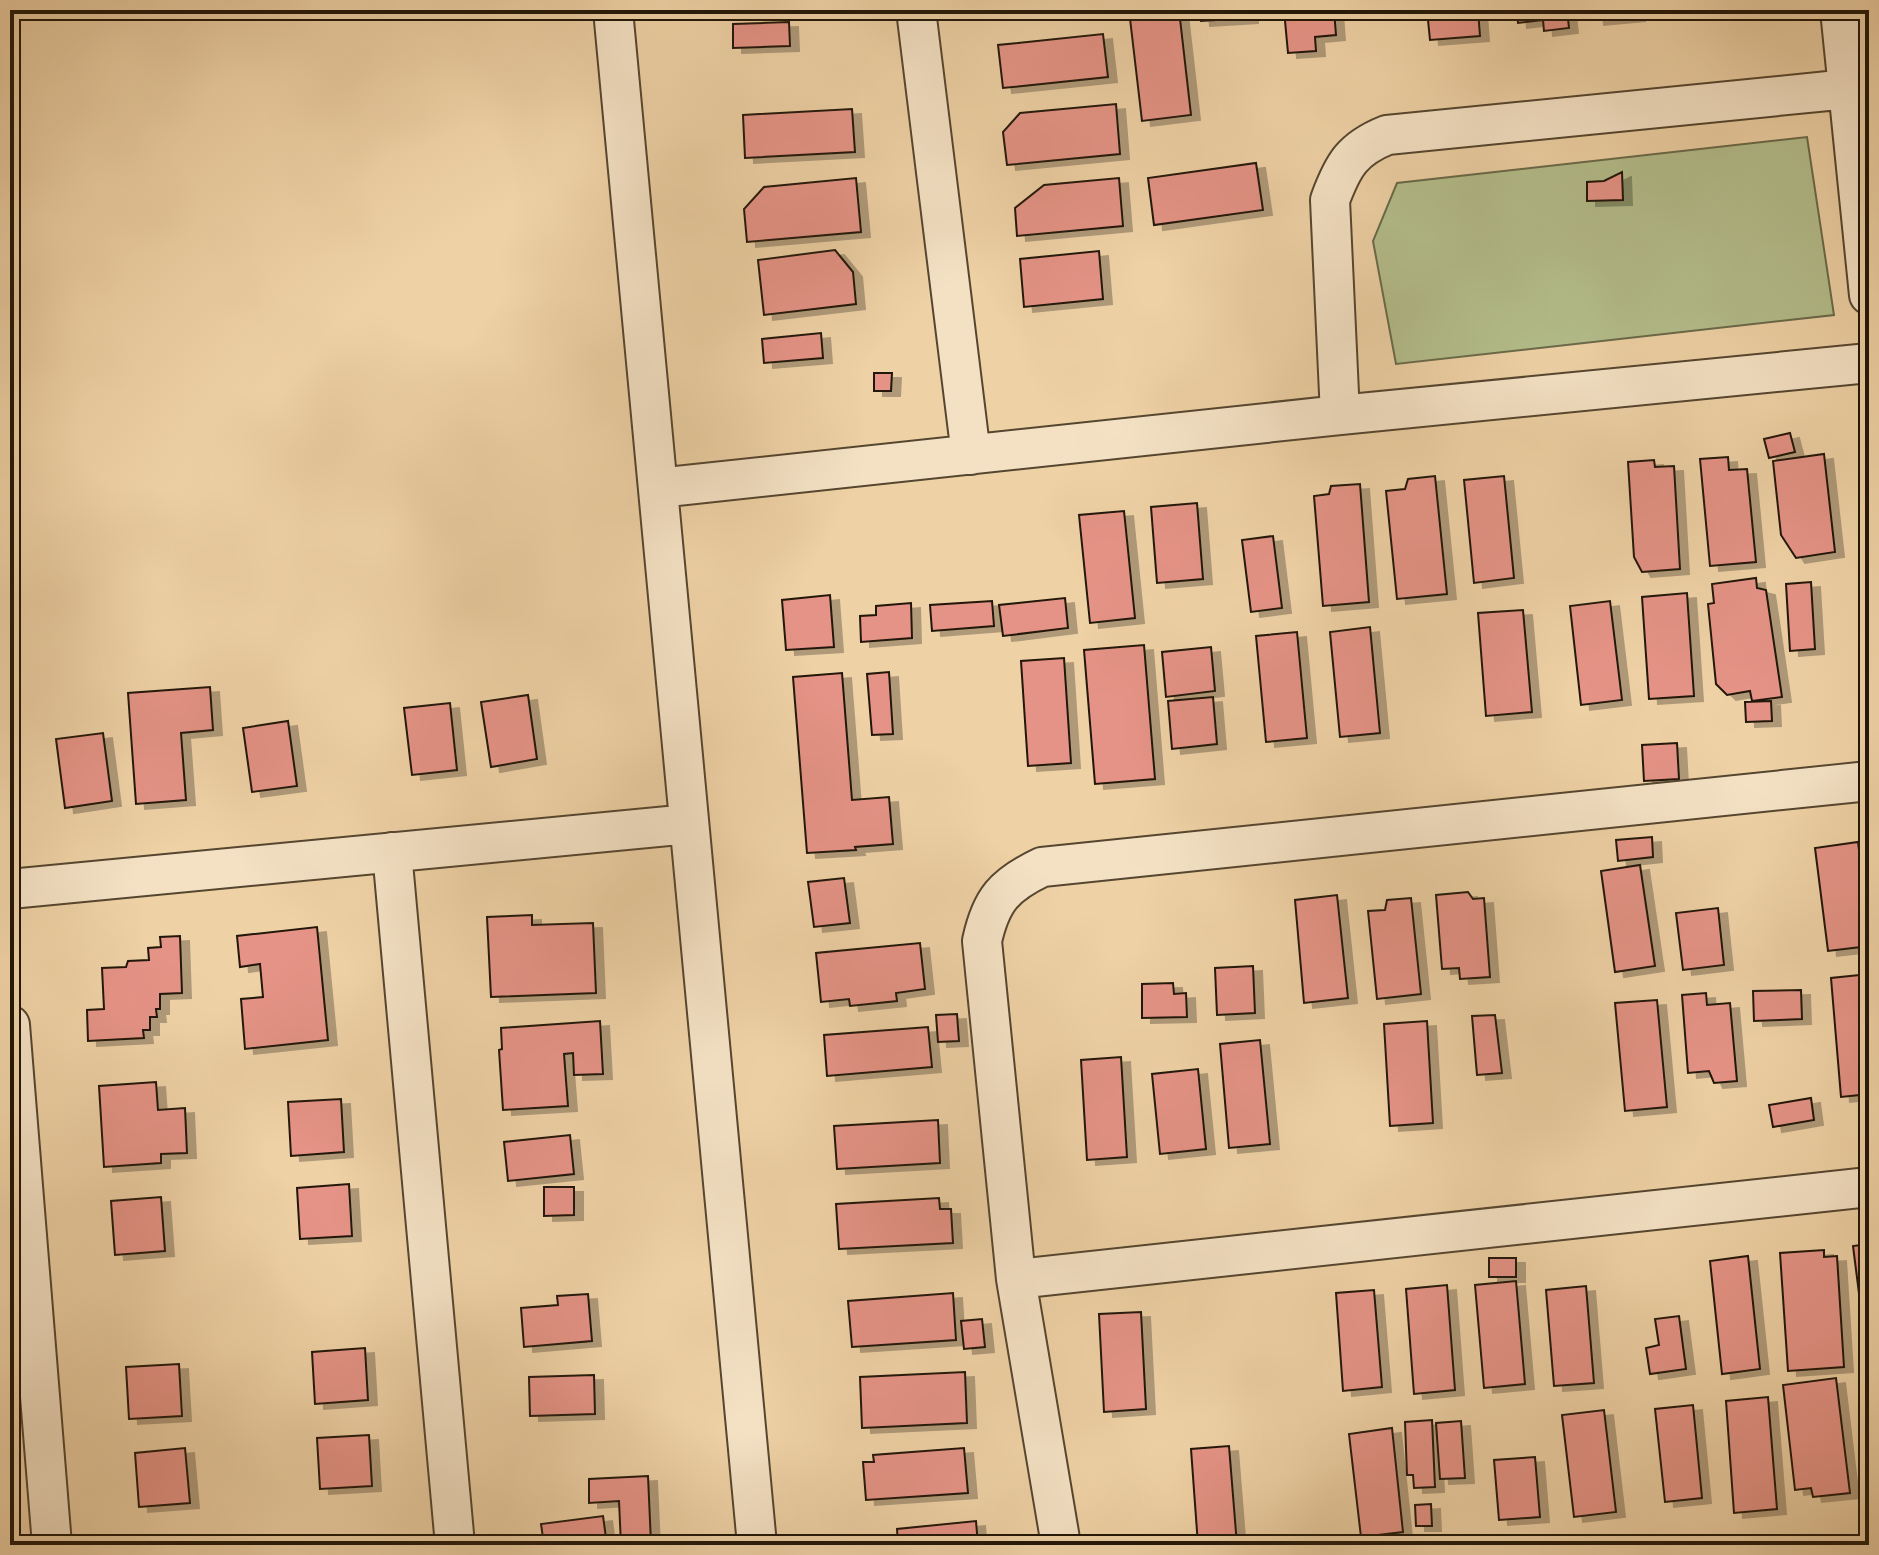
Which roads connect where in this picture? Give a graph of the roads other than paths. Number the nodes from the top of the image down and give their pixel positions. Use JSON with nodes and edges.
{"nodes":[{"id":1,"x":613,"y":10,"type":"edge"},
{"id":2,"x":916,"y":10,"type":"edge"},
{"id":3,"x":1840,"y":10,"type":"edge"},
{"id":4,"x":1848,"y":89,"type":"junction"},
{"id":5,"x":1869,"y":295,"type":"edge"},
{"id":6,"x":1869,"y":363,"type":"edge"},
{"id":7,"x":1340,"y":415,"type":"junction"},
{"id":8,"x":971,"y":455,"type":"junction"},
{"id":9,"x":658,"y":488,"type":"junction"},
{"id":10,"x":1869,"y":781,"type":"edge"},
{"id":11,"x":689,"y":824,"type":"junction"},
{"id":12,"x":392,"y":852,"type":"junction"},
{"id":13,"x":10,"y":889,"type":"edge"},
{"id":14,"x":10,"y":1025,"type":"edge"},
{"id":15,"x":1869,"y":1187,"type":"edge"},
{"id":16,"x":1016,"y":1279,"type":"junction"},
{"id":17,"x":22,"y":1312,"type":"edge"},
{"id":18,"x":52,"y":1545,"type":"edge"},
{"id":19,"x":455,"y":1545,"type":"edge"},
{"id":20,"x":757,"y":1545,"type":"edge"},
{"id":21,"x":1061,"y":1545,"type":"edge"}],
"edges":[{"from":1,"to":9,"type":"street"},
{"from":2,"to":8,"type":"street"},
{"from":3,"to":4,"type":"street"},
{"from":4,"to":5,"type":"street"},
{"from":4,"to":7,"type":"street"},
{"from":6,"to":7,"type":"street"},
{"from":7,"to":8,"type":"street"},
{"from":8,"to":9,"type":"street"},
{"from":9,"to":11,"type":"street"},
{"from":10,"to":16,"type":"street"},
{"from":11,"to":12,"type":"street"},
{"from":11,"to":20,"type":"street"},
{"from":12,"to":13,"type":"street"},
{"from":12,"to":19,"type":"street"},
{"from":14,"to":17,"type":"street"},
{"from":15,"to":16,"type":"street"},
{"from":16,"to":21,"type":"street"},
{"from":17,"to":18,"type":"street"}]}
